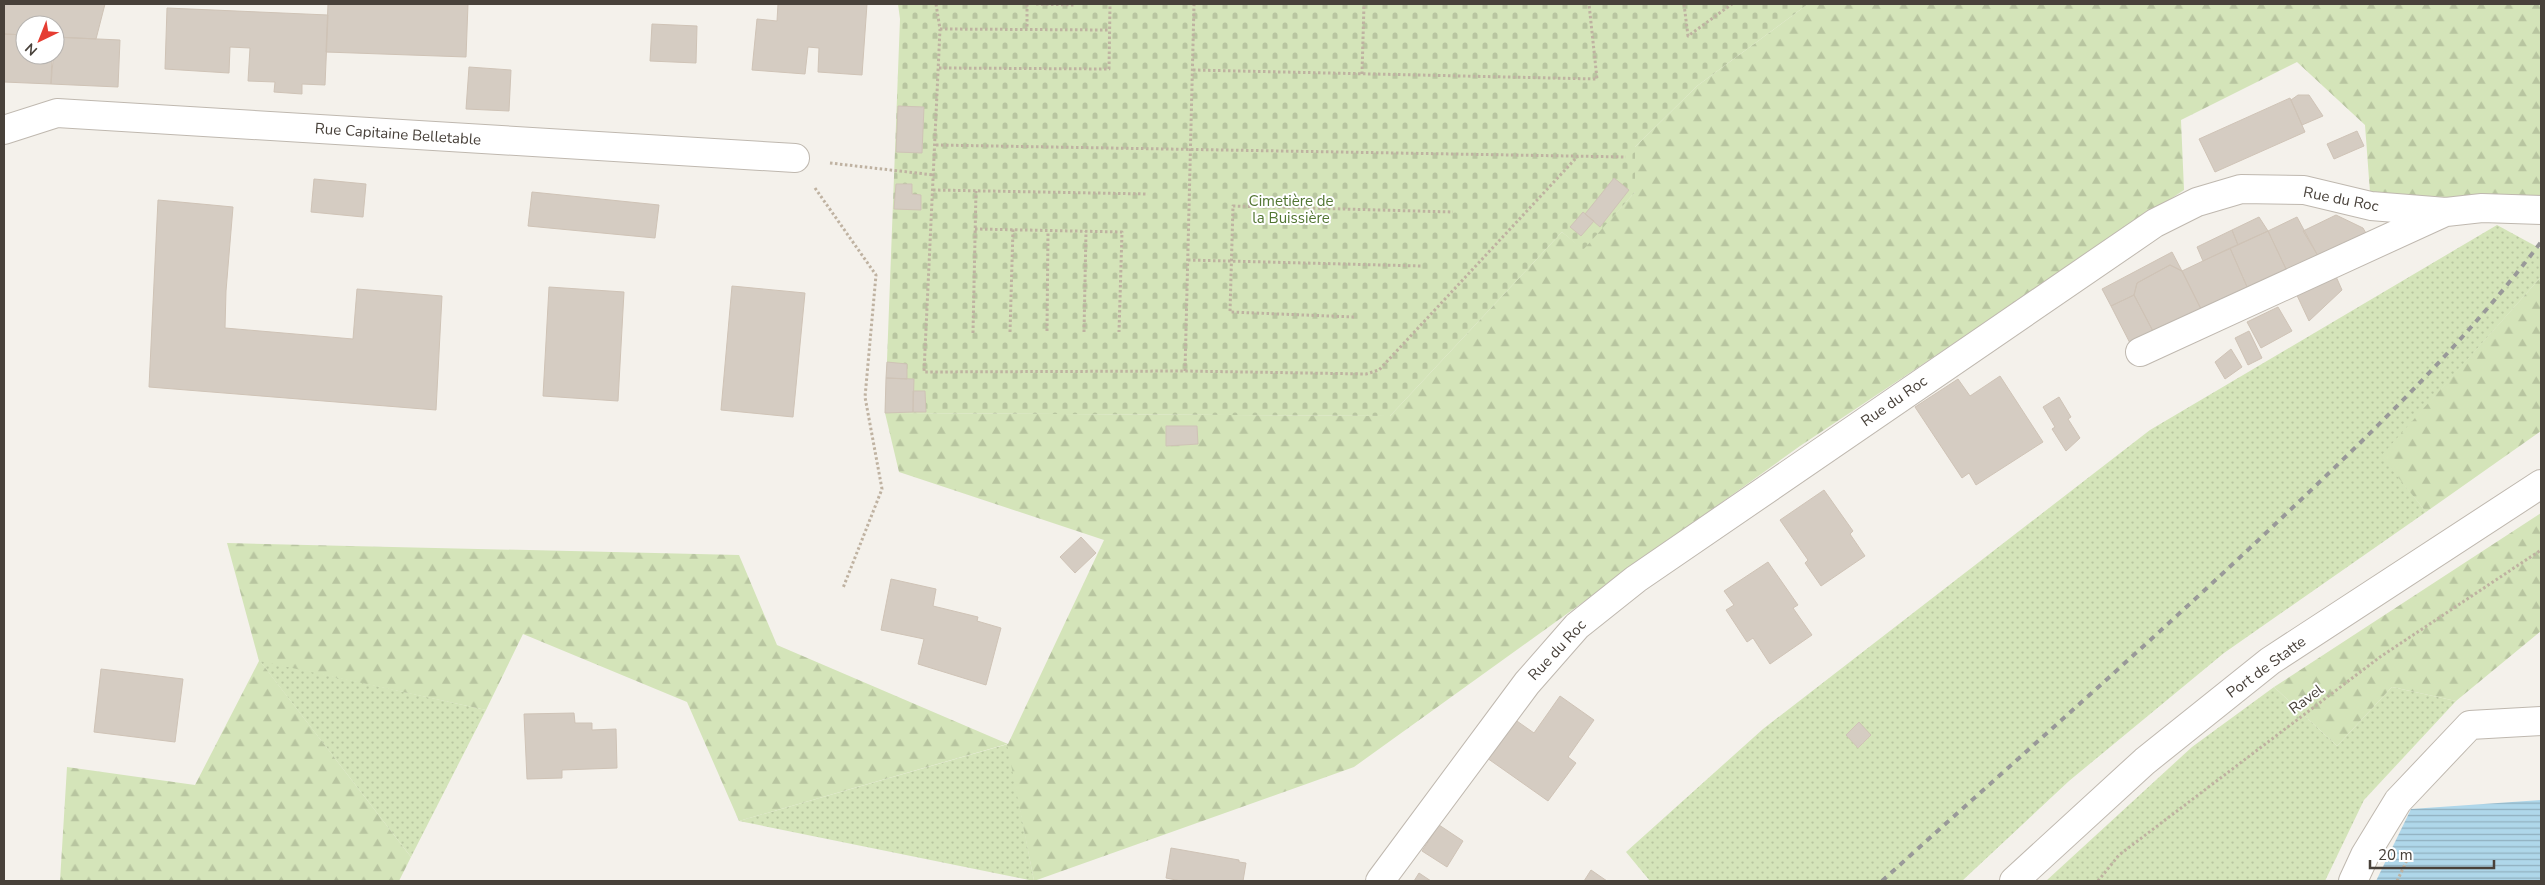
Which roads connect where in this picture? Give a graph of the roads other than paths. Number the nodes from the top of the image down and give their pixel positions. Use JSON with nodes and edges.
{"nodes":[{"id":1,"x":4,"y":130,"type":"edge"},
{"id":2,"x":795,"y":158,"type":"road end"},
{"id":3,"x":2541,"y":210,"type":"edge"},
{"id":4,"x":2446,"y":212,"type":"junction"},
{"id":5,"x":2140,"y":352,"type":"dead end"},
{"id":6,"x":2541,"y":484,"type":"edge"},
{"id":7,"x":2541,"y":721,"type":"edge"},
{"id":8,"x":1380,"y":881,"type":"edge"},
{"id":9,"x":2014,"y":881,"type":"edge"},
{"id":10,"x":2353,"y":881,"type":"edge"}],
"edges":[{"from":1,"to":2,"type":"street","name":"Rue Capitaine Belletable"},
{"from":3,"to":4,"type":"street","name":"Rue du Roc"},
{"from":4,"to":5,"type":"street"},
{"from":4,"to":8,"type":"street","name":"Rue du Roc"},
{"from":6,"to":9,"type":"street","name":"Port de Statte"},
{"from":7,"to":10,"type":"street"}]}
